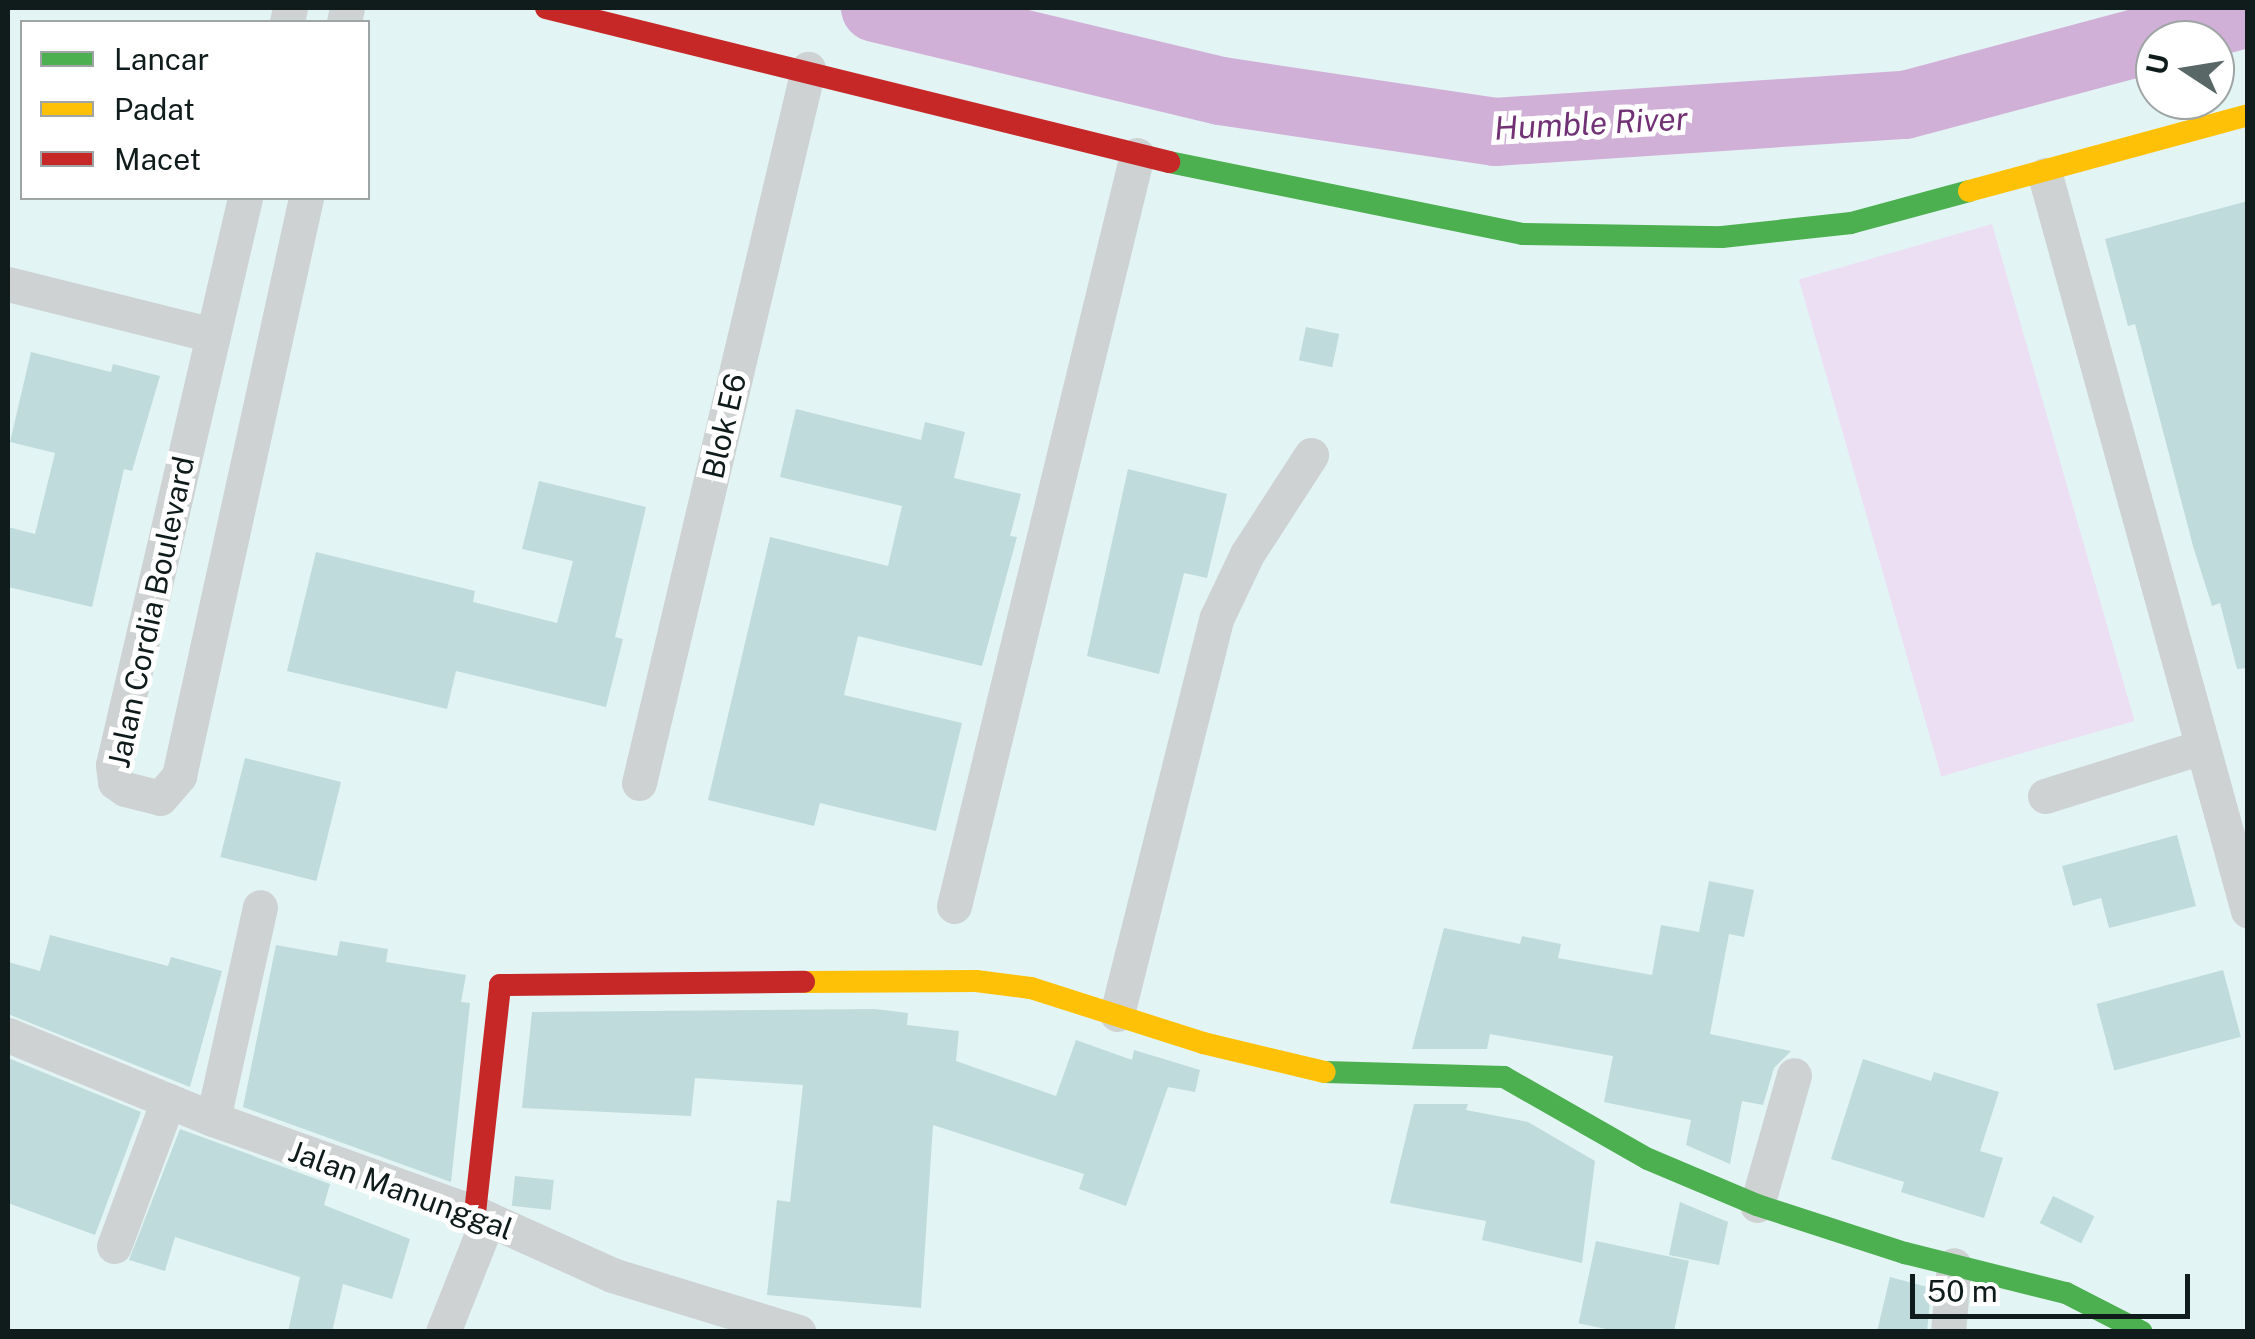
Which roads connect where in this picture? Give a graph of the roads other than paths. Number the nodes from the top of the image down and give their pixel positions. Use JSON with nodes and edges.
{"nodes":[{"id":1,"x":546,"y":8,"type":"edge"},
{"id":2,"x":808,"y":69,"type":"junction"},
{"id":3,"x":2248,"y":115,"type":"edge"},
{"id":4,"x":1137,"y":154,"type":"junction"},
{"id":5,"x":2046,"y":175,"type":"junction"},
{"id":6,"x":245,"y":200,"type":"edge"},
{"id":7,"x":306,"y":200,"type":"edge"},
{"id":8,"x":8,"y":284,"type":"edge"},
{"id":9,"x":213,"y":334,"type":"junction"},
{"id":10,"x":1311,"y":455,"type":"dead end"},
{"id":11,"x":2202,"y":747,"type":"junction"},
{"id":12,"x":639,"y":783,"type":"dead end"},
{"id":13,"x":2045,"y":796,"type":"dead end"},
{"id":14,"x":954,"y":906,"type":"dead end"},
{"id":15,"x":260,"y":907,"type":"dead end"},
{"id":16,"x":2248,"y":911,"type":"edge"},
{"id":17,"x":1117,"y":1014,"type":"junction"},
{"id":18,"x":8,"y":1035,"type":"edge"},
{"id":19,"x":1794,"y":1074,"type":"dead end"},
{"id":20,"x":168,"y":1102,"type":"junction"},
{"id":21,"x":212,"y":1119,"type":"junction"},
{"id":22,"x":1757,"y":1204,"type":"junction"},
{"id":23,"x":482,"y":1216,"type":"junction"},
{"id":24,"x":114,"y":1246,"type":"dead end"},
{"id":25,"x":1954,"y":1265,"type":"junction"},
{"id":26,"x":444,"y":1332,"type":"edge"},
{"id":27,"x":799,"y":1332,"type":"edge"},
{"id":28,"x":1948,"y":1332,"type":"edge"},
{"id":29,"x":2142,"y":1332,"type":"edge"}],
"edges":[{"from":1,"to":2,"type":"street"},
{"from":2,"to":4,"type":"street"},
{"from":2,"to":12,"type":"street","name":"Blok E6"},
{"from":3,"to":5,"type":"street"},
{"from":4,"to":5,"type":"street"},
{"from":4,"to":14,"type":"street"},
{"from":5,"to":11,"type":"street"},
{"from":6,"to":9,"type":"street","name":"Jalan Cordia Boulevard"},
{"from":7,"to":9,"type":"street","name":"Jalan Cordia Boulevard"},
{"from":8,"to":9,"type":"street"},
{"from":10,"to":17,"type":"street"},
{"from":11,"to":13,"type":"street"},
{"from":11,"to":16,"type":"street"},
{"from":15,"to":21,"type":"street"},
{"from":17,"to":22,"type":"street"},
{"from":17,"to":23,"type":"street"},
{"from":18,"to":20,"type":"street","name":"Jalan Manunggal"},
{"from":19,"to":22,"type":"street"},
{"from":20,"to":21,"type":"street","name":"Jalan Manunggal"},
{"from":20,"to":24,"type":"street"},
{"from":21,"to":23,"type":"street","name":"Jalan Manunggal"},
{"from":22,"to":25,"type":"street"},
{"from":23,"to":26,"type":"street"},
{"from":23,"to":27,"type":"street","name":"Jalan Manunggal"},
{"from":25,"to":28,"type":"street"},
{"from":25,"to":29,"type":"street"}]}
